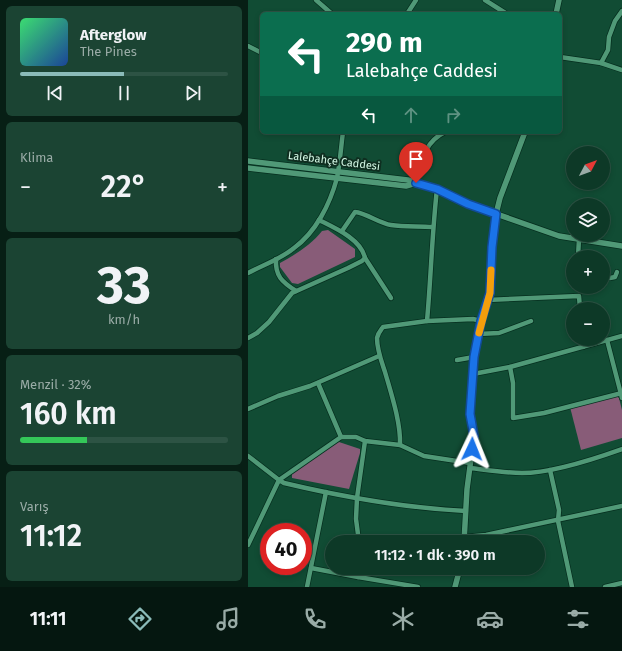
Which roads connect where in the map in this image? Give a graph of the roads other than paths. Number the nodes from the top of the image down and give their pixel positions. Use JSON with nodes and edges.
{"nodes":[{"id":1,"x":316,"y":0,"type":"edge"},
{"id":2,"x":416,"y":0,"type":"edge"},
{"id":3,"x":485,"y":0,"type":"edge"},
{"id":4,"x":559,"y":0,"type":"edge"},
{"id":5,"x":622,"y":11,"type":"edge"},
{"id":6,"x":330,"y":12,"type":"edge"},
{"id":7,"x":408,"y":12,"type":"edge"},
{"id":8,"x":503,"y":12,"type":"edge"},
{"id":9,"x":556,"y":12,"type":"edge"},
{"id":10,"x":248,"y":46,"type":"edge"},
{"id":11,"x":260,"y":52,"type":"edge"},
{"id":12,"x":562,"y":57,"type":"edge"},
{"id":13,"x":601,"y":63,"type":"junction"},
{"id":14,"x":622,"y":70,"type":"edge"},
{"id":15,"x":343,"y":134,"type":"edge"},
{"id":16,"x":440,"y":134,"type":"edge"},
{"id":17,"x":524,"y":134,"type":"edge"},
{"id":18,"x":248,"y":161,"type":"edge"},
{"id":19,"x":248,"y":168,"type":"edge"},
{"id":20,"x":338,"y":171,"type":"junction"},
{"id":21,"x":337,"y":178,"type":"junction"},
{"id":22,"x":416,"y":183,"type":"junction"},
{"id":23,"x":437,"y":189,"type":"junction"},
{"id":24,"x":496,"y":214,"type":"junction"},
{"id":25,"x":319,"y":220,"type":"junction"},
{"id":26,"x":432,"y":227,"type":"junction"},
{"id":27,"x":342,"y":231,"type":"junction"},
{"id":28,"x":566,"y":237,"type":"edge"},
{"id":29,"x":597,"y":242,"type":"edge"},
{"id":30,"x":622,"y":246,"type":"edge"},
{"id":31,"x":365,"y":258,"type":"junction"},
{"id":32,"x":276,"y":259,"type":"junction"},
{"id":33,"x":617,"y":272,"type":"dead end"},
{"id":34,"x":248,"y":273,"type":"edge"},
{"id":35,"x":610,"y":278,"type":"edge"},
{"id":36,"x":296,"y":291,"type":"junction"},
{"id":37,"x":391,"y":298,"type":"dead end"},
{"id":38,"x":487,"y":300,"type":"junction"},
{"id":39,"x":579,"y":302,"type":"edge"},
{"id":40,"x":427,"y":321,"type":"junction"},
{"id":41,"x":481,"y":321,"type":"junction"},
{"id":42,"x":531,"y":321,"type":"dead end"},
{"id":43,"x":478,"y":334,"type":"junction"},
{"id":44,"x":622,"y":336,"type":"edge"},
{"id":45,"x":248,"y":338,"type":"edge"},
{"id":46,"x":610,"y":339,"type":"edge"},
{"id":47,"x":587,"y":346,"type":"edge"},
{"id":48,"x":610,"y":346,"type":"edge"},
{"id":49,"x":583,"y":347,"type":"joint"},
{"id":50,"x":379,"y":356,"type":"junction"},
{"id":51,"x":474,"y":357,"type":"junction"},
{"id":52,"x":457,"y":360,"type":"dead end"},
{"id":53,"x":510,"y":367,"type":"junction"},
{"id":54,"x":473,"y":374,"type":"junction"},
{"id":55,"x":318,"y":383,"type":"junction"},
{"id":56,"x":622,"y":395,"type":"edge"},
{"id":57,"x":248,"y":409,"type":"edge"},
{"id":58,"x":341,"y":436,"type":"junction"},
{"id":59,"x":365,"y":441,"type":"junction"},
{"id":60,"x":400,"y":445,"type":"junction"},
{"id":61,"x":622,"y":449,"type":"edge"},
{"id":62,"x":248,"y":456,"type":"edge"},
{"id":63,"x":470,"y":465,"type":"junction"},
{"id":64,"x":550,"y":470,"type":"junction"},
{"id":65,"x":279,"y":480,"type":"junction"},
{"id":66,"x":326,"y":492,"type":"junction"},
{"id":67,"x":357,"y":498,"type":"junction"},
{"id":68,"x":622,"y":506,"type":"edge"},
{"id":69,"x":466,"y":511,"type":"junction"},
{"id":70,"x":558,"y":521,"type":"junction"},
{"id":71,"x":358,"y":535,"type":"edge"},
{"id":72,"x":464,"y":535,"type":"edge"},
{"id":73,"x":486,"y":535,"type":"edge"},
{"id":74,"x":248,"y":544,"type":"edge"},
{"id":75,"x":312,"y":563,"type":"edge"},
{"id":76,"x":312,"y":568,"type":"edge"},
{"id":77,"x":310,"y":575,"type":"edge"},
{"id":78,"x":458,"y":575,"type":"edge"},
{"id":79,"x":358,"y":577,"type":"joint"},
{"id":80,"x":380,"y":581,"type":"junction"},
{"id":81,"x":622,"y":583,"type":"edge"},
{"id":82,"x":307,"y":587,"type":"edge"},
{"id":83,"x":379,"y":587,"type":"edge"},
{"id":84,"x":418,"y":587,"type":"edge"},
{"id":85,"x":455,"y":587,"type":"edge"},
{"id":86,"x":572,"y":587,"type":"edge"},
{"id":87,"x":605,"y":587,"type":"edge"}],
"edges":[{"from":1,"to":6,"type":"street"},
{"from":2,"to":7,"type":"street"},
{"from":3,"to":8,"type":"street"},
{"from":4,"to":9,"type":"street"},
{"from":5,"to":13,"type":"street"},
{"from":10,"to":11,"type":"street"},
{"from":12,"to":13,"type":"street"},
{"from":13,"to":14,"type":"street"},
{"from":15,"to":20,"type":"street"},
{"from":16,"to":22,"type":"street"},
{"from":17,"to":24,"type":"street"},
{"from":18,"to":20,"type":"street","name":"Lalebahçe Caddesi"},
{"from":19,"to":21,"type":"street","name":"Lalebahçe Caddesi"},
{"from":20,"to":21,"type":"street"},
{"from":20,"to":22,"type":"street","name":"Lalebahçe Caddesi"},
{"from":21,"to":22,"type":"street","name":"Lalebahçe Caddesi"},
{"from":21,"to":25,"type":"street"},
{"from":22,"to":23,"type":"street","name":"Lalebahçe Caddesi"},
{"from":23,"to":24,"type":"street","name":"Lalebahçe Caddesi"},
{"from":23,"to":26,"type":"street"},
{"from":24,"to":28,"type":"street","name":"Lalebahçe Caddesi"},
{"from":24,"to":38,"type":"street"},
{"from":25,"to":27,"type":"street"},
{"from":25,"to":32,"type":"street"},
{"from":26,"to":27,"type":"street"},
{"from":26,"to":40,"type":"street"},
{"from":27,"to":31,"type":"street"},
{"from":29,"to":30,"type":"street","name":"Lalebahçe Caddesi"},
{"from":31,"to":36,"type":"street"},
{"from":31,"to":37,"type":"street"},
{"from":32,"to":34,"type":"street"},
{"from":32,"to":36,"type":"street"},
{"from":33,"to":35,"type":"street"},
{"from":36,"to":45,"type":"street"},
{"from":38,"to":39,"type":"street"},
{"from":38,"to":41,"type":"street"},
{"from":40,"to":41,"type":"street"},
{"from":40,"to":50,"type":"street"},
{"from":41,"to":43,"type":"street"},
{"from":42,"to":43,"type":"street"},
{"from":43,"to":51,"type":"street"},
{"from":44,"to":46,"type":"street"},
{"from":47,"to":49,"type":"street"},
{"from":48,"to":56,"type":"street"},
{"from":49,"to":53,"type":"street"},
{"from":50,"to":55,"type":"street"},
{"from":50,"to":60,"type":"street"},
{"from":51,"to":52,"type":"street"},
{"from":51,"to":54,"type":"street"},
{"from":53,"to":54,"type":"street"},
{"from":53,"to":56,"type":"street"},
{"from":54,"to":63,"type":"street"},
{"from":55,"to":57,"type":"street"},
{"from":55,"to":58,"type":"street"},
{"from":58,"to":59,"type":"street"},
{"from":58,"to":65,"type":"street"},
{"from":59,"to":60,"type":"street"},
{"from":59,"to":67,"type":"street"},
{"from":60,"to":63,"type":"street"},
{"from":61,"to":64,"type":"street"},
{"from":62,"to":65,"type":"street"},
{"from":63,"to":64,"type":"street"},
{"from":63,"to":69,"type":"street"},
{"from":64,"to":70,"type":"street"},
{"from":65,"to":66,"type":"street"},
{"from":65,"to":74,"type":"street"},
{"from":66,"to":67,"type":"street"},
{"from":66,"to":75,"type":"street"},
{"from":67,"to":69,"type":"street"},
{"from":67,"to":71,"type":"street"},
{"from":68,"to":70,"type":"street"},
{"from":69,"to":72,"type":"street"},
{"from":70,"to":73,"type":"street"},
{"from":70,"to":86,"type":"street"},
{"from":76,"to":79,"type":"street"},
{"from":77,"to":82,"type":"street"},
{"from":78,"to":85,"type":"street"},
{"from":79,"to":80,"type":"street"},
{"from":80,"to":83,"type":"street"},
{"from":80,"to":84,"type":"street"},
{"from":81,"to":87,"type":"street"}]}
